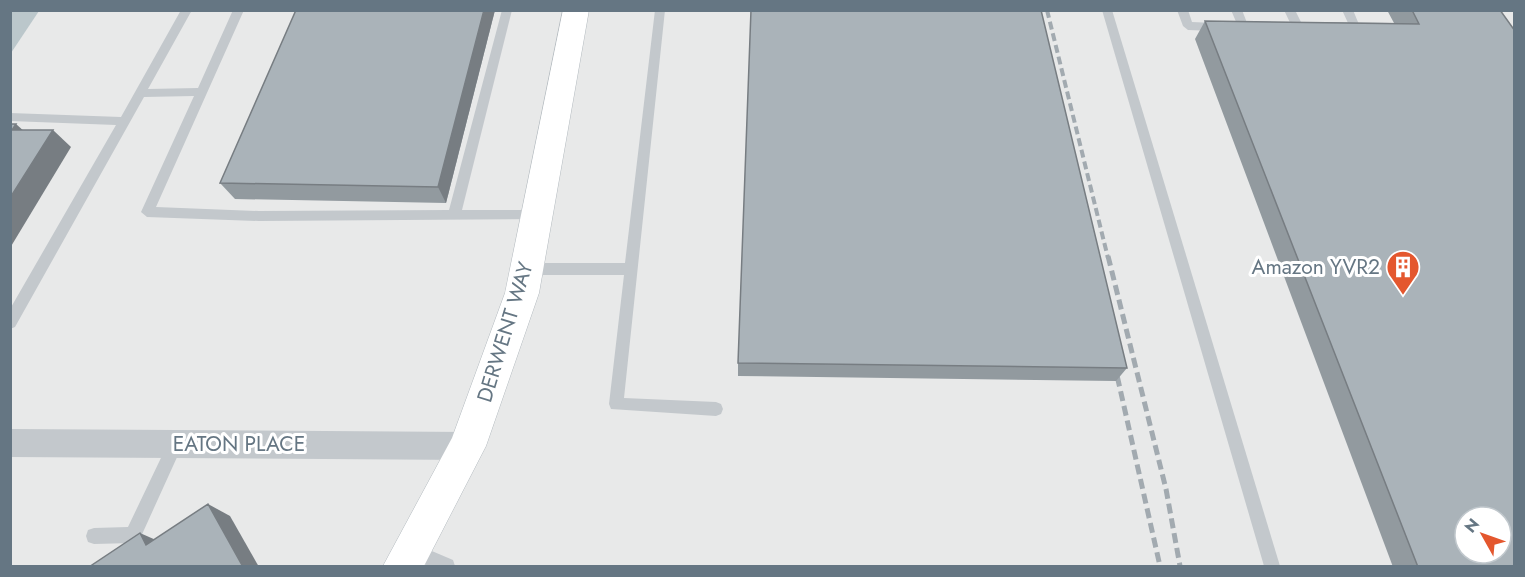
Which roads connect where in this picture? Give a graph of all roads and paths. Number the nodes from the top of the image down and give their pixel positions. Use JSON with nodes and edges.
{"nodes":[{"id":1,"x":187,"y":10,"type":"edge"},
{"id":2,"x":239,"y":10,"type":"edge"},
{"id":3,"x":507,"y":10,"type":"edge"},
{"id":4,"x":576,"y":10,"type":"edge"},
{"id":5,"x":660,"y":10,"type":"edge"},
{"id":6,"x":1107,"y":10,"type":"edge"},
{"id":7,"x":1182,"y":10,"type":"edge"},
{"id":8,"x":1236,"y":10,"type":"edge"},
{"id":9,"x":1289,"y":10,"type":"edge"},
{"id":10,"x":1347,"y":10,"type":"edge"},
{"id":11,"x":202,"y":92,"type":"junction"},
{"id":12,"x":139,"y":93,"type":"junction"},
{"id":13,"x":10,"y":117,"type":"edge"},
{"id":14,"x":123,"y":121,"type":"junction"},
{"id":15,"x":454,"y":215,"type":"junction"},
{"id":16,"x":537,"y":215,"type":"junction"},
{"id":17,"x":526,"y":269,"type":"junction"},
{"id":18,"x":632,"y":269,"type":"junction"},
{"id":19,"x":10,"y":323,"type":"edge"},
{"id":20,"x":716,"y":409,"type":"dead end"},
{"id":21,"x":10,"y":443,"type":"edge"},
{"id":22,"x":175,"y":444,"type":"junction"},
{"id":23,"x":468,"y":446,"type":"junction"},
{"id":24,"x":94,"y":536,"type":"dead end"},
{"id":25,"x":407,"y":559,"type":"edge"},
{"id":26,"x":447,"y":567,"type":"edge"},
{"id":27,"x":1272,"y":567,"type":"edge"}],
"edges":[{"from":1,"to":12,"type":"lane"},
{"from":2,"to":11,"type":"lane"},
{"from":3,"to":15,"type":"lane"},
{"from":4,"to":16,"type":"street","name":"DERWENT WAY"},
{"from":5,"to":18,"type":"lane"},
{"from":6,"to":27,"type":"lane"},
{"from":7,"to":8,"type":"lane"},
{"from":9,"to":10,"type":"lane"},
{"from":11,"to":12,"type":"lane"},
{"from":11,"to":15,"type":"lane"},
{"from":12,"to":14,"type":"lane"},
{"from":13,"to":14,"type":"lane"},
{"from":14,"to":19,"type":"lane"},
{"from":15,"to":16,"type":"lane"},
{"from":16,"to":17,"type":"street","name":"DERWENT WAY"},
{"from":17,"to":18,"type":"lane"},
{"from":17,"to":23,"type":"street","name":"DERWENT WAY"},
{"from":18,"to":20,"type":"lane"},
{"from":21,"to":22,"type":"street","name":"EATON PLACE"},
{"from":22,"to":23,"type":"street","name":"EATON PLACE"},
{"from":22,"to":24,"type":"lane"},
{"from":23,"to":25,"type":"street","name":"DERWENT WAY"},
{"from":25,"to":26,"type":"lane"}]}
